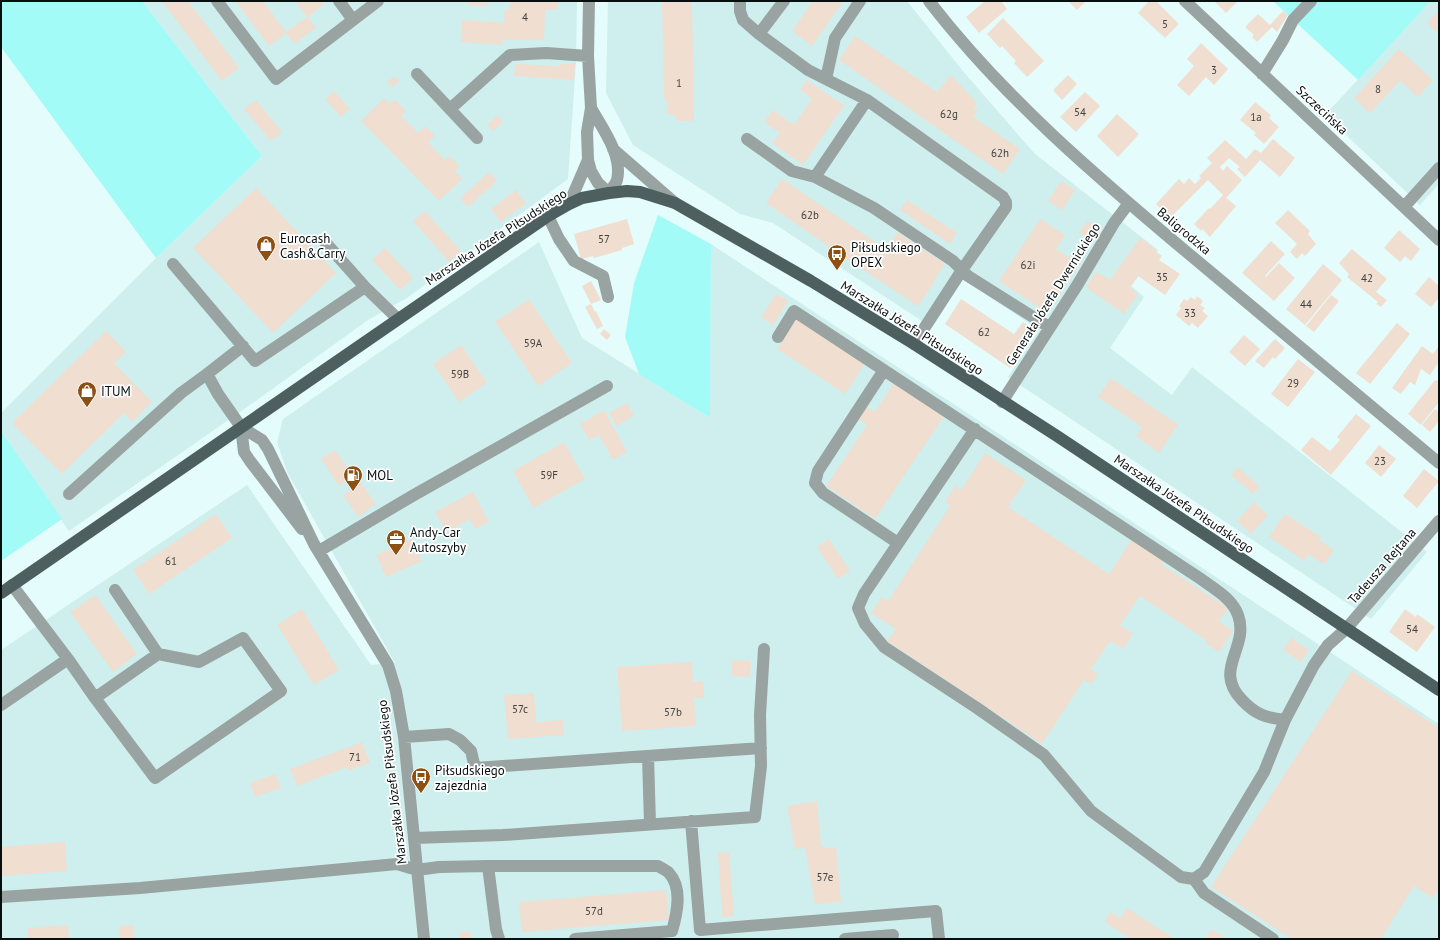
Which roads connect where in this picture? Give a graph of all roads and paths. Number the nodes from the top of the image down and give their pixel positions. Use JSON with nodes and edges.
{"nodes":[{"id":1,"x":217,"y":1,"type":"edge"},
{"id":2,"x":339,"y":1,"type":"edge"},
{"id":3,"x":378,"y":1,"type":"edge"},
{"id":4,"x":589,"y":1,"type":"edge"},
{"id":5,"x":740,"y":1,"type":"edge"},
{"id":6,"x":784,"y":1,"type":"edge"},
{"id":7,"x":860,"y":1,"type":"edge"},
{"id":8,"x":929,"y":1,"type":"edge"},
{"id":9,"x":1185,"y":1,"type":"edge"},
{"id":10,"x":1311,"y":1,"type":"edge"},
{"id":11,"x":353,"y":20,"type":"junction"},
{"id":12,"x":759,"y":34,"type":"junction"},
{"id":13,"x":588,"y":56,"type":"junction"},
{"id":14,"x":416,"y":74,"type":"dead end"},
{"id":15,"x":1262,"y":74,"type":"junction"},
{"id":16,"x":826,"y":79,"type":"junction"},
{"id":17,"x":867,"y":100,"type":"junction"},
{"id":18,"x":591,"y":108,"type":"junction"},
{"id":19,"x":450,"y":109,"type":"junction"},
{"id":20,"x":477,"y":138,"type":"dead end"},
{"id":21,"x":747,"y":139,"type":"dead end"},
{"id":22,"x":613,"y":149,"type":"junction"},
{"id":23,"x":588,"y":160,"type":"junction"},
{"id":24,"x":1439,"y":168,"type":"edge"},
{"id":25,"x":815,"y":177,"type":"junction"},
{"id":26,"x":609,"y":193,"type":"junction"},
{"id":27,"x":675,"y":203,"type":"junction"},
{"id":28,"x":1128,"y":203,"type":"junction"},
{"id":29,"x":569,"y":204,"type":"junction"},
{"id":30,"x":1404,"y":207,"type":"junction"},
{"id":31,"x":548,"y":216,"type":"junction"},
{"id":32,"x":1439,"y":240,"type":"edge"},
{"id":33,"x":325,"y":242,"type":"dead end"},
{"id":34,"x":173,"y":264,"type":"dead end"},
{"id":35,"x":962,"y":270,"type":"junction"},
{"id":36,"x":365,"y":287,"type":"junction"},
{"id":37,"x":608,"y":297,"type":"dead end"},
{"id":38,"x":398,"y":319,"type":"junction"},
{"id":39,"x":1049,"y":327,"type":"junction"},
{"id":40,"x":778,"y":337,"type":"dead end"},
{"id":41,"x":914,"y":344,"type":"junction"},
{"id":42,"x":243,"y":346,"type":"junction"},
{"id":43,"x":884,"y":370,"type":"junction"},
{"id":44,"x":207,"y":374,"type":"junction"},
{"id":45,"x":607,"y":386,"type":"dead end"},
{"id":46,"x":1002,"y":402,"type":"junction"},
{"id":47,"x":241,"y":427,"type":"junction"},
{"id":48,"x":974,"y":429,"type":"junction"},
{"id":49,"x":1439,"y":463,"type":"edge"},
{"id":50,"x":69,"y":494,"type":"dead end"},
{"id":51,"x":1439,"y":521,"type":"edge"},
{"id":52,"x":898,"y":543,"type":"junction"},
{"id":53,"x":317,"y":548,"type":"junction"},
{"id":54,"x":12,"y":585,"type":"junction"},
{"id":55,"x":115,"y":590,"type":"dead end"},
{"id":56,"x":1,"y":593,"type":"edge"},
{"id":57,"x":1346,"y":629,"type":"junction"},
{"id":58,"x":764,"y":649,"type":"dead end"},
{"id":59,"x":158,"y":654,"type":"junction"},
{"id":60,"x":68,"y":659,"type":"junction"},
{"id":61,"x":1439,"y":690,"type":"edge"},
{"id":62,"x":95,"y":698,"type":"junction"},
{"id":63,"x":1,"y":706,"type":"edge"},
{"id":64,"x":1285,"y":720,"type":"junction"},
{"id":65,"x":404,"y":737,"type":"junction"},
{"id":66,"x":761,"y":748,"type":"junction"},
{"id":67,"x":648,"y":756,"type":"junction"},
{"id":68,"x":691,"y":821,"type":"junction"},
{"id":69,"x":650,"y":824,"type":"junction"},
{"id":70,"x":414,"y":838,"type":"junction"},
{"id":71,"x":488,"y":866,"type":"junction"},
{"id":72,"x":417,"y":870,"type":"junction"},
{"id":73,"x":1194,"y":879,"type":"junction"},
{"id":74,"x":1,"y":897,"type":"edge"},
{"id":75,"x":893,"y":935,"type":"dead end"},
{"id":76,"x":866,"y":938,"type":"edge"},
{"id":77,"x":424,"y":939,"type":"edge"},
{"id":78,"x":499,"y":939,"type":"edge"},
{"id":79,"x":575,"y":939,"type":"edge"},
{"id":80,"x":845,"y":939,"type":"edge"},
{"id":81,"x":939,"y":939,"type":"edge"},
{"id":82,"x":1273,"y":939,"type":"edge"}],
"edges":[{"from":1,"to":11,"type":"street"},
{"from":2,"to":11,"type":"street"},
{"from":3,"to":11,"type":"street"},
{"from":4,"to":13,"type":"street"},
{"from":5,"to":12,"type":"street"},
{"from":6,"to":12,"type":"street"},
{"from":7,"to":16,"type":"street"},
{"from":8,"to":28,"type":"street","name":"Baligrodzka"},
{"from":9,"to":15,"type":"street","name":"Szczecińska"},
{"from":10,"to":15,"type":"street"},
{"from":12,"to":16,"type":"street"},
{"from":13,"to":18,"type":"street"},
{"from":13,"to":19,"type":"street"},
{"from":14,"to":19,"type":"street"},
{"from":15,"to":30,"type":"street","name":"Szczecińska"},
{"from":16,"to":17,"type":"street"},
{"from":17,"to":25,"type":"street"},
{"from":17,"to":35,"type":"street"},
{"from":18,"to":22,"type":"street"},
{"from":18,"to":23,"type":"street"},
{"from":19,"to":20,"type":"street"},
{"from":21,"to":25,"type":"street"},
{"from":22,"to":26,"type":"street"},
{"from":22,"to":27,"type":"street"},
{"from":23,"to":26,"type":"street"},
{"from":23,"to":29,"type":"street"},
{"from":24,"to":30,"type":"street"},
{"from":25,"to":35,"type":"street"},
{"from":26,"to":27,"type":"main road","name":"Marszałka Józefa Piłsudskiego"},
{"from":26,"to":29,"type":"main road","name":"Marszałka Józefa Piłsudskiego"},
{"from":27,"to":41,"type":"main road","name":"Marszałka Józefa Piłsudskiego"},
{"from":28,"to":39,"type":"street","name":"Generała Józefa Dwernickiego"},
{"from":28,"to":49,"type":"street","name":"Baligrodzka"},
{"from":29,"to":31,"type":"main road","name":"Marszałka Józefa Piłsudskiego"},
{"from":30,"to":32,"type":"street","name":"Szczecińska"},
{"from":31,"to":37,"type":"street"},
{"from":31,"to":38,"type":"main road","name":"Marszałka Józefa Piłsudskiego"},
{"from":33,"to":36,"type":"street"},
{"from":34,"to":42,"type":"street"},
{"from":35,"to":39,"type":"street"},
{"from":35,"to":41,"type":"street"},
{"from":36,"to":38,"type":"street"},
{"from":36,"to":42,"type":"street"},
{"from":38,"to":47,"type":"main road","name":"Marszałka Józefa Piłsudskiego"},
{"from":39,"to":46,"type":"street","name":"Generała Józefa Dwernickiego"},
{"from":40,"to":43,"type":"street"},
{"from":41,"to":46,"type":"main road","name":"Marszałka Józefa Piłsudskiego"},
{"from":42,"to":44,"type":"street"},
{"from":43,"to":48,"type":"street"},
{"from":43,"to":52,"type":"street"},
{"from":44,"to":47,"type":"street"},
{"from":44,"to":50,"type":"street"},
{"from":45,"to":53,"type":"street"},
{"from":46,"to":57,"type":"main road","name":"Marszałka Józefa Piłsudskiego"},
{"from":47,"to":53,"type":"street","name":"Marszałka Józefa Piłsudskiego"},
{"from":47,"to":53,"type":"street","name":"Marszałka Józefa Piłsudskiego"},
{"from":47,"to":54,"type":"main road","name":"Marszałka Józefa Piłsudskiego"},
{"from":48,"to":52,"type":"street"},
{"from":48,"to":64,"type":"street"},
{"from":51,"to":57,"type":"street","name":"Tadeusza Rejtana"},
{"from":52,"to":73,"type":"street"},
{"from":53,"to":65,"type":"street","name":"Marszałka Józefa Piłsudskiego"},
{"from":54,"to":56,"type":"main road","name":"Marszałka Józefa Piłsudskiego"},
{"from":54,"to":60,"type":"street"},
{"from":55,"to":59,"type":"street"},
{"from":57,"to":61,"type":"main road","name":"Marszałka Józefa Piłsudskiego"},
{"from":57,"to":64,"type":"street","name":"Tadeusza Rejtana"},
{"from":58,"to":66,"type":"street"},
{"from":59,"to":62,"type":"street"},
{"from":59,"to":62,"type":"street"},
{"from":60,"to":62,"type":"street"},
{"from":60,"to":63,"type":"street"},
{"from":64,"to":73,"type":"street","name":"Tadeusza Rejtana"},
{"from":65,"to":67,"type":"street"},
{"from":65,"to":70,"type":"street","name":"Marszałka Józefa Piłsudskiego"},
{"from":66,"to":67,"type":"street"},
{"from":66,"to":68,"type":"street"},
{"from":67,"to":69,"type":"street"},
{"from":68,"to":69,"type":"street"},
{"from":68,"to":81,"type":"street"},
{"from":69,"to":70,"type":"street"},
{"from":70,"to":72,"type":"street","name":"Marszałka Józefa Piłsudskiego"},
{"from":71,"to":72,"type":"street"},
{"from":71,"to":78,"type":"street"},
{"from":71,"to":79,"type":"street"},
{"from":72,"to":74,"type":"street"},
{"from":72,"to":77,"type":"street","name":"Marszałka Józefa Piłsudskiego"},
{"from":73,"to":82,"type":"street"},
{"from":75,"to":76,"type":"street"},
{"from":76,"to":80,"type":"street"}]}
